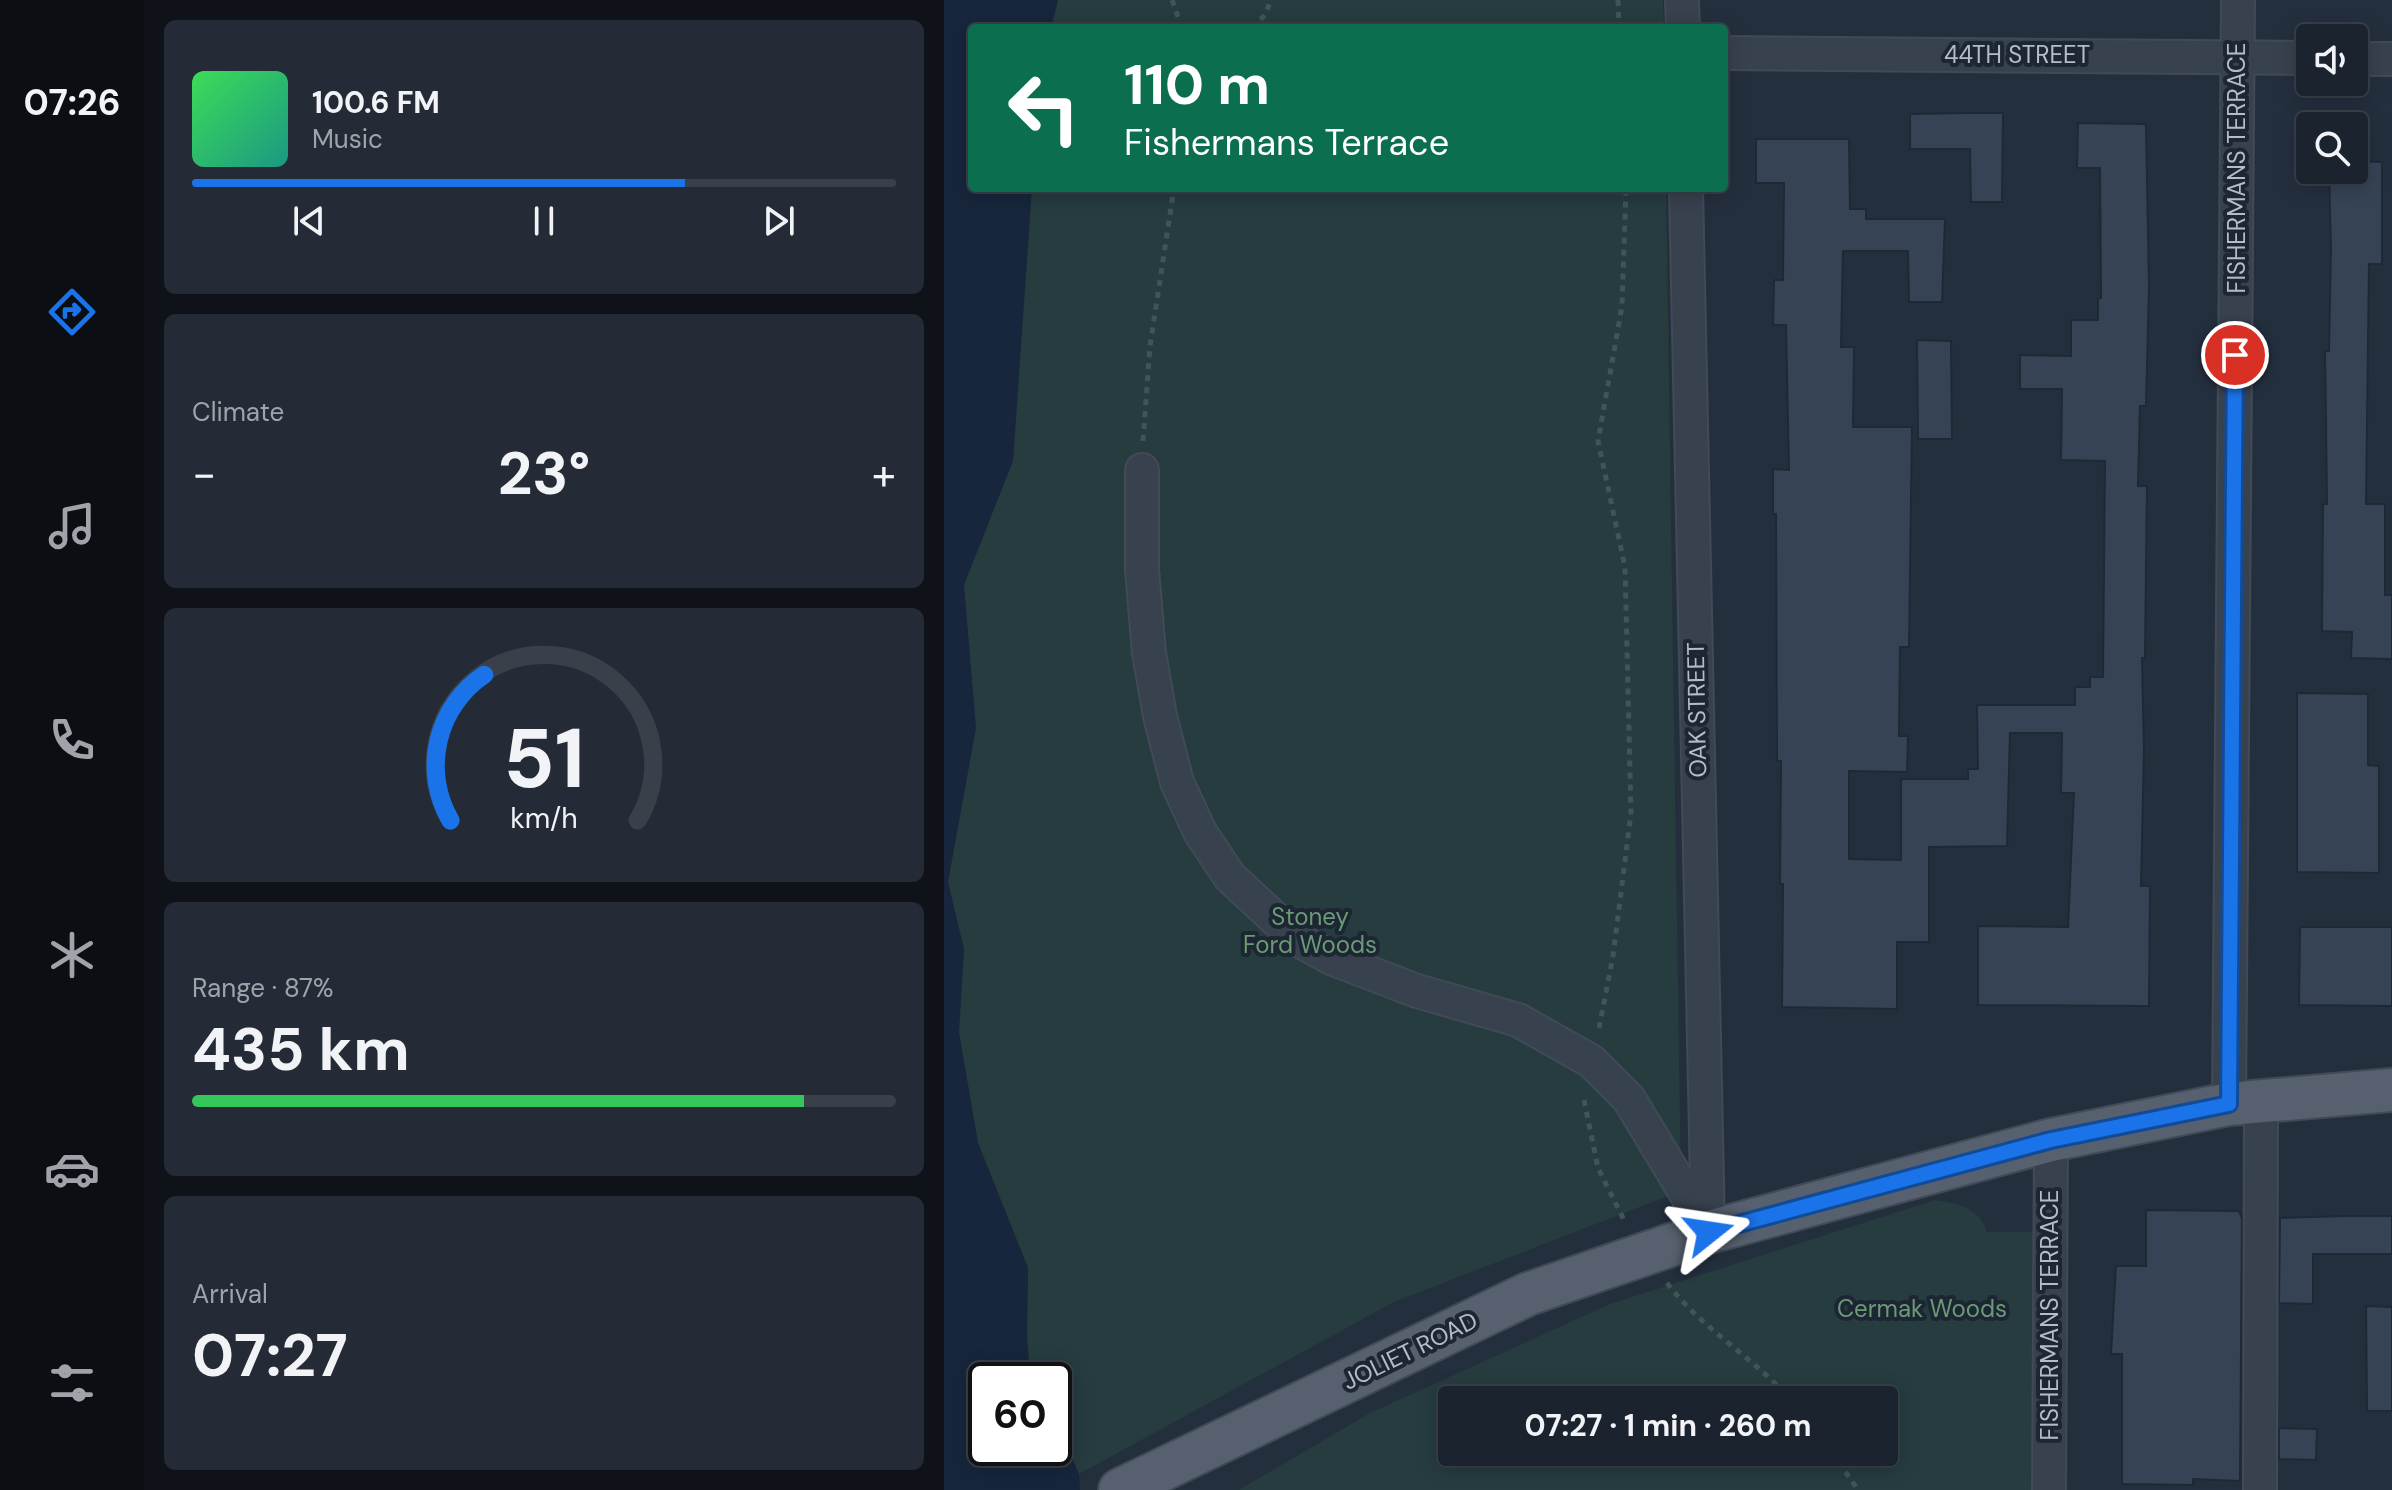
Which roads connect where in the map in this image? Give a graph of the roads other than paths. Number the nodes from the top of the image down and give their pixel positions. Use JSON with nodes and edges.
{"nodes":[{"id":1,"x":1682,"y":0,"type":"edge"},
{"id":2,"x":2238,"y":0,"type":"edge"},
{"id":3,"x":1683,"y":24,"type":"edge"},
{"id":4,"x":1728,"y":53,"type":"edge"},
{"id":5,"x":2237,"y":57,"type":"junction"},
{"id":6,"x":2296,"y":58,"type":"edge"},
{"id":7,"x":2368,"y":59,"type":"edge"},
{"id":8,"x":2392,"y":59,"type":"edge"},
{"id":9,"x":1686,"y":192,"type":"edge"},
{"id":10,"x":1142,"y":470,"type":"road end"},
{"id":11,"x":2392,"y":1090,"type":"edge"},
{"id":12,"x":2245,"y":1102,"type":"junction"},
{"id":13,"x":2051,"y":1140,"type":"junction"},
{"id":14,"x":1709,"y":1232,"type":"junction"},
{"id":15,"x":1120,"y":1490,"type":"edge"},
{"id":16,"x":2049,"y":1490,"type":"edge"},
{"id":17,"x":2260,"y":1490,"type":"edge"}],
"edges":[{"from":1,"to":3,"type":"street"},
{"from":2,"to":5,"type":"street","name":"FISHERMANS TERRACE"},
{"from":4,"to":5,"type":"street","name":"44TH STREET"},
{"from":5,"to":6,"type":"street","name":"44TH STREET"},
{"from":5,"to":12,"type":"street","name":"FISHERMANS TERRACE"},
{"from":7,"to":8,"type":"street"},
{"from":9,"to":14,"type":"street","name":"OAK STREET"},
{"from":10,"to":14,"type":"street"},
{"from":11,"to":12,"type":"main road","name":"JOLIET ROAD"},
{"from":12,"to":13,"type":"main road","name":"JOLIET ROAD"},
{"from":12,"to":17,"type":"street","name":"FISHERMANS TERRACE"},
{"from":13,"to":14,"type":"main road","name":"JOLIET ROAD"},
{"from":13,"to":16,"type":"street","name":"FISHERMANS TERRACE"},
{"from":14,"to":15,"type":"main road","name":"JOLIET ROAD"}]}
